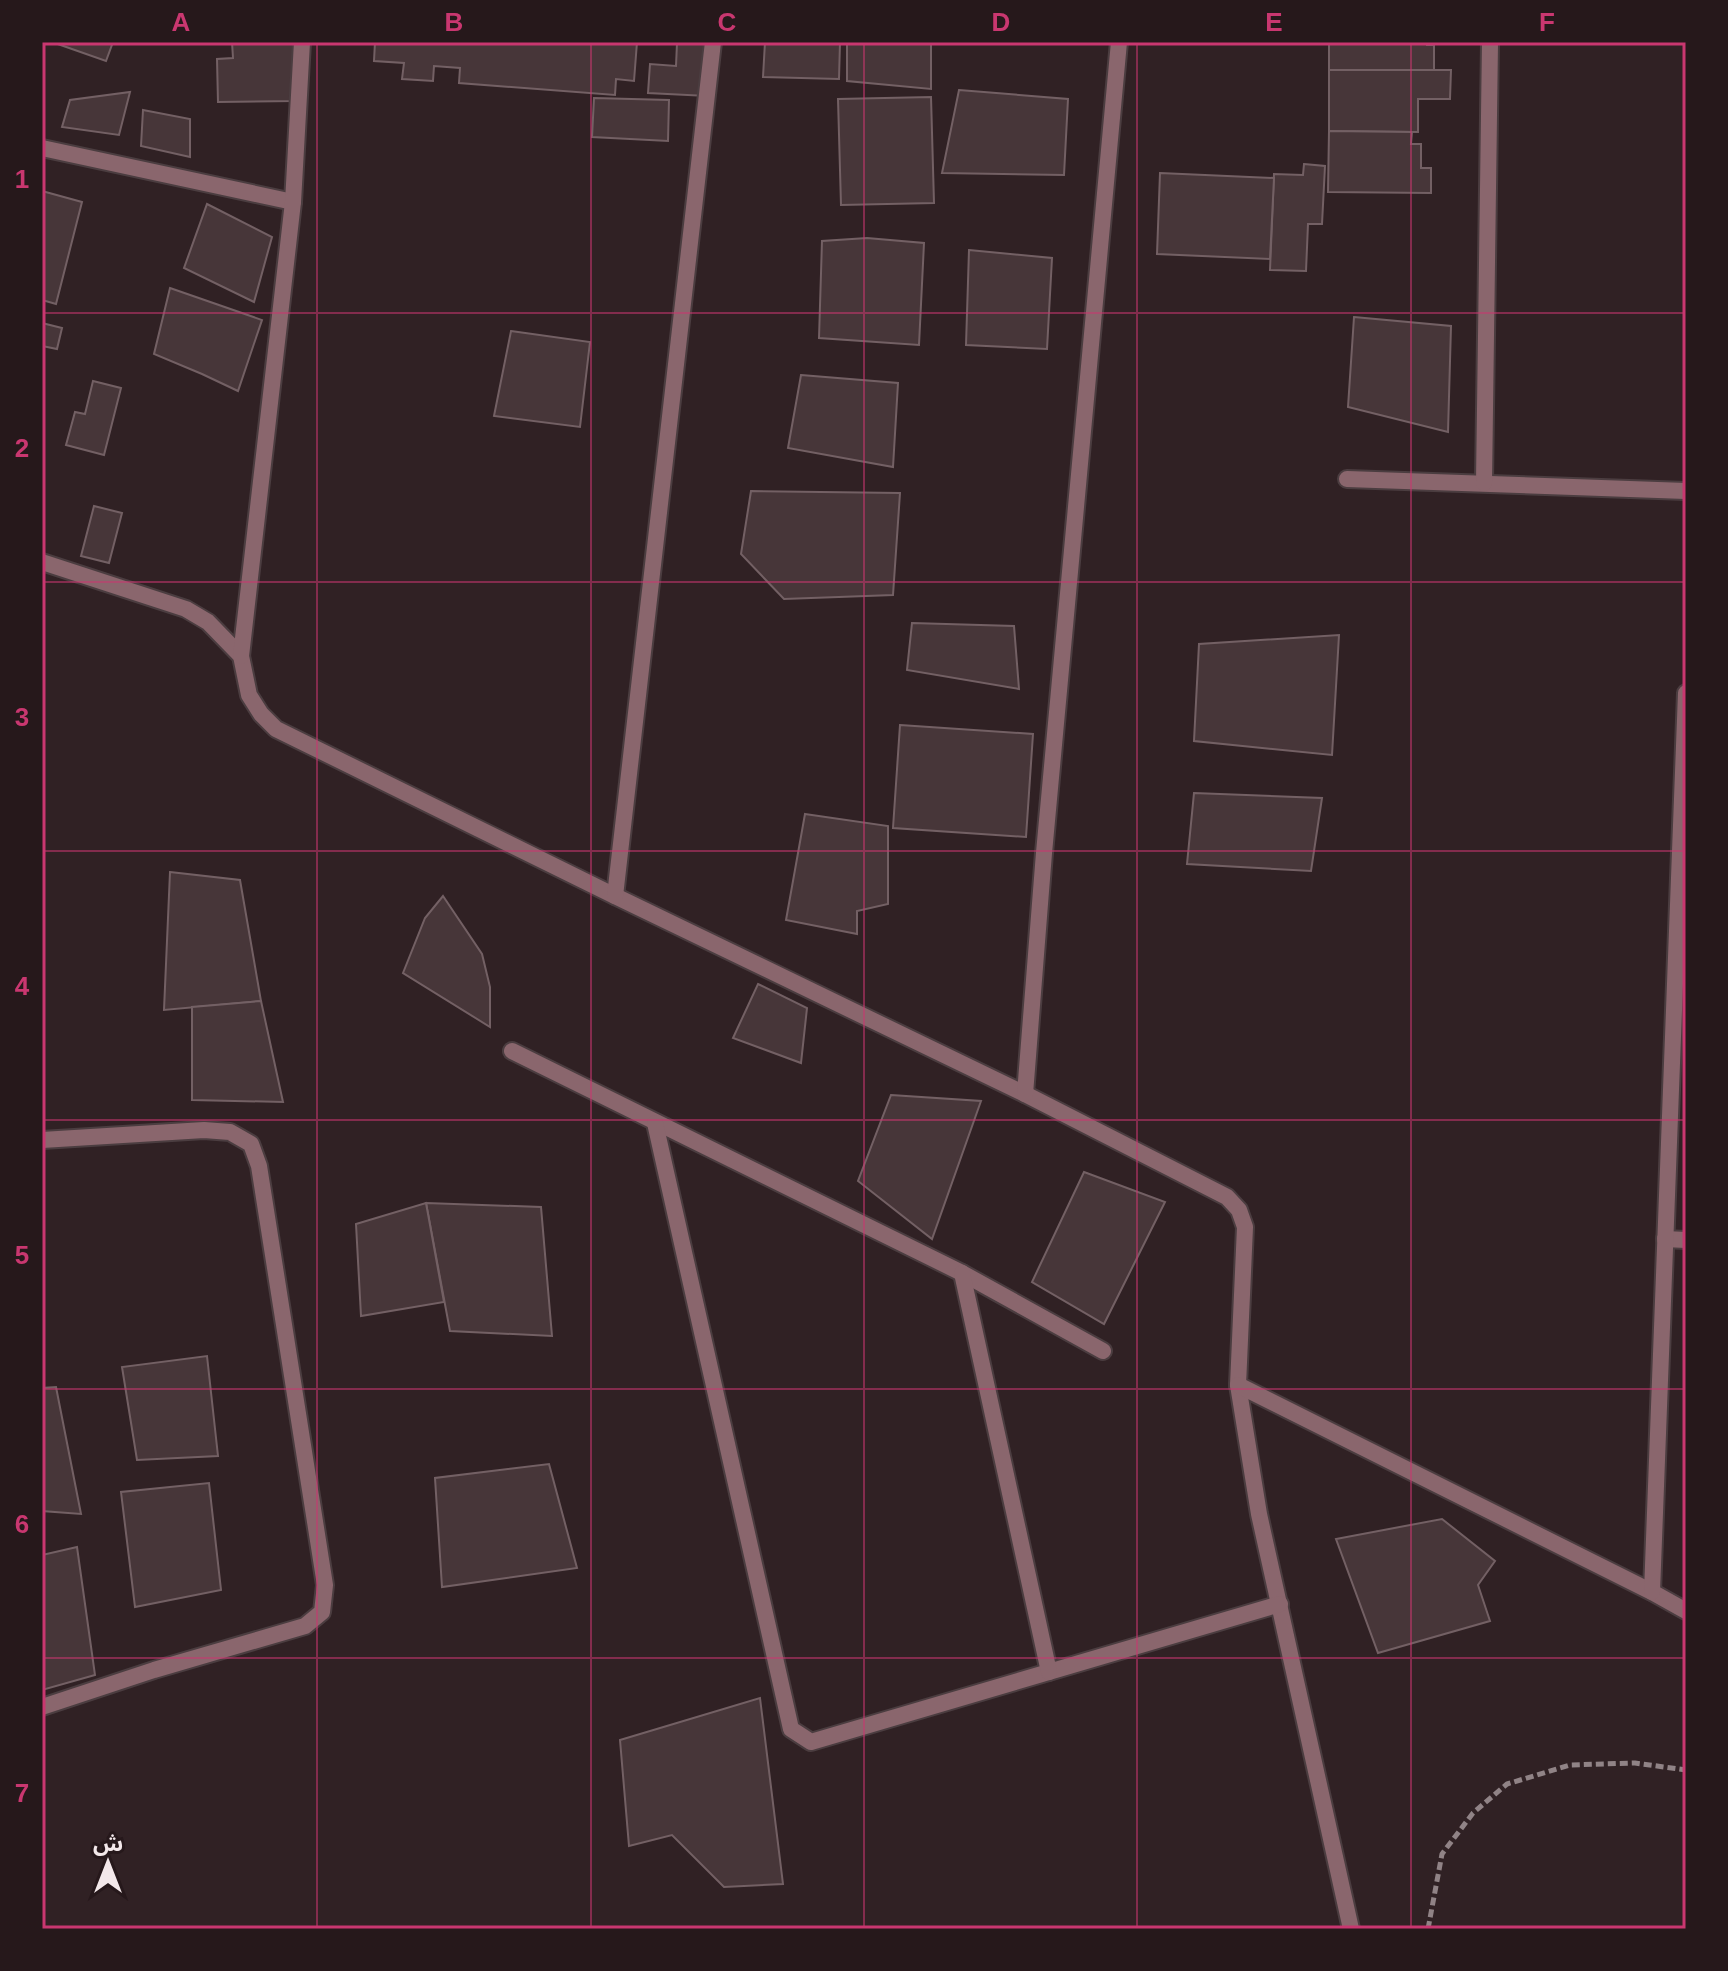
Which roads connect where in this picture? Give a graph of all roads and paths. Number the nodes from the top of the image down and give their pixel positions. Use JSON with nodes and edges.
{"nodes":[{"id":1,"x":302,"y":42,"type":"edge"},
{"id":2,"x":713,"y":42,"type":"edge"},
{"id":3,"x":1119,"y":42,"type":"edge"},
{"id":4,"x":1490,"y":42,"type":"edge"},
{"id":5,"x":42,"y":148,"type":"edge"},
{"id":6,"x":293,"y":202,"type":"junction"},
{"id":7,"x":1347,"y":479,"type":"dead end"},
{"id":8,"x":1484,"y":483,"type":"junction"},
{"id":9,"x":1686,"y":491,"type":"edge"},
{"id":10,"x":42,"y":562,"type":"edge"},
{"id":11,"x":241,"y":656,"type":"junction"},
{"id":12,"x":1686,"y":693,"type":"edge"},
{"id":13,"x":615,"y":896,"type":"junction"},
{"id":14,"x":512,"y":1051,"type":"dead end"},
{"id":15,"x":1025,"y":1094,"type":"junction"},
{"id":16,"x":1678,"y":1095,"type":"edge"},
{"id":17,"x":655,"y":1123,"type":"junction"},
{"id":18,"x":42,"y":1140,"type":"edge"},
{"id":19,"x":1665,"y":1239,"type":"junction"},
{"id":20,"x":1686,"y":1240,"type":"edge"},
{"id":21,"x":962,"y":1273,"type":"junction"},
{"id":22,"x":1103,"y":1351,"type":"dead end"},
{"id":23,"x":1238,"y":1385,"type":"junction"},
{"id":24,"x":1652,"y":1592,"type":"junction"},
{"id":25,"x":1280,"y":1604,"type":"junction"},
{"id":26,"x":1686,"y":1611,"type":"edge"},
{"id":27,"x":1049,"y":1672,"type":"junction"},
{"id":28,"x":42,"y":1707,"type":"edge"},
{"id":29,"x":1686,"y":1770,"type":"edge"},
{"id":30,"x":1351,"y":1929,"type":"edge"},
{"id":31,"x":1428,"y":1929,"type":"edge"}],
"edges":[{"from":1,"to":6,"type":"street"},
{"from":2,"to":13,"type":"street"},
{"from":3,"to":15,"type":"street"},
{"from":4,"to":8,"type":"street"},
{"from":5,"to":6,"type":"street"},
{"from":6,"to":11,"type":"street"},
{"from":7,"to":8,"type":"street"},
{"from":8,"to":9,"type":"street"},
{"from":10,"to":11,"type":"street"},
{"from":11,"to":13,"type":"street"},
{"from":12,"to":16,"type":"street"},
{"from":13,"to":15,"type":"street"},
{"from":14,"to":17,"type":"street"},
{"from":15,"to":23,"type":"street"},
{"from":16,"to":19,"type":"street"},
{"from":17,"to":21,"type":"street"},
{"from":17,"to":27,"type":"street"},
{"from":18,"to":28,"type":"street"},
{"from":19,"to":20,"type":"street"},
{"from":19,"to":24,"type":"street"},
{"from":21,"to":22,"type":"street"},
{"from":21,"to":27,"type":"street"},
{"from":23,"to":24,"type":"street"},
{"from":23,"to":25,"type":"street"},
{"from":24,"to":26,"type":"street"},
{"from":25,"to":27,"type":"street"},
{"from":25,"to":30,"type":"street"},
{"from":29,"to":31,"type":"path"}]}
